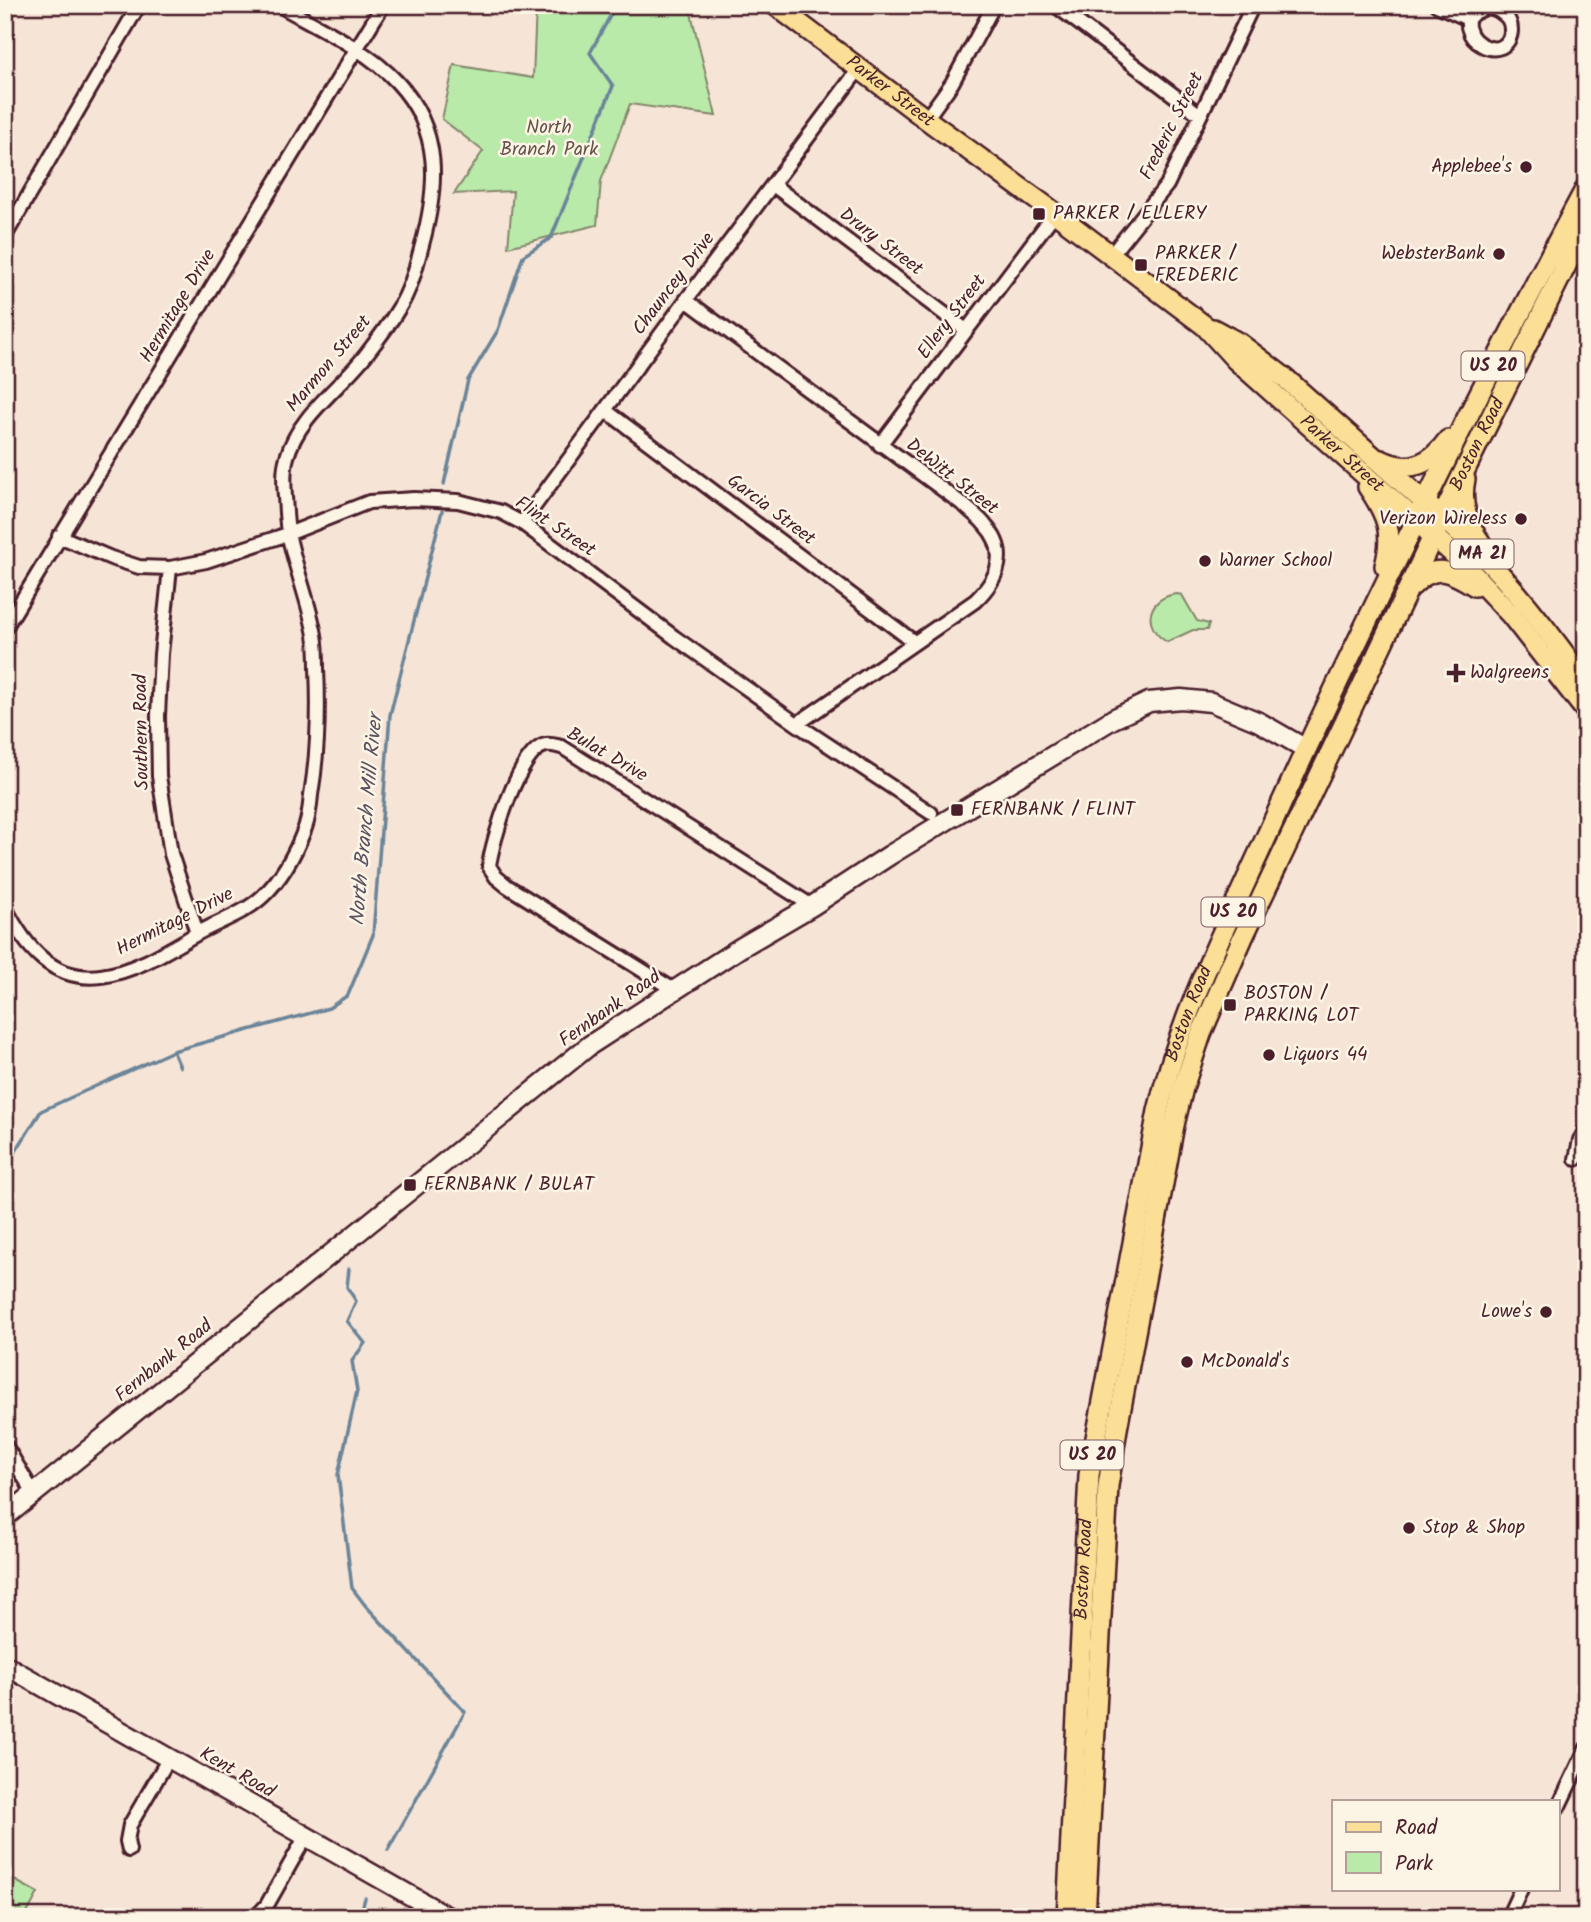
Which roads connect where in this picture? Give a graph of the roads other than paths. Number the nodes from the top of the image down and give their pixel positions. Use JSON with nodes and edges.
{"nodes":[{"id":1,"x":139,"y":5,"type":"edge"},
{"id":2,"x":279,"y":5,"type":"edge"},
{"id":3,"x":383,"y":5,"type":"edge"},
{"id":4,"x":775,"y":5,"type":"edge"},
{"id":5,"x":994,"y":5,"type":"edge"},
{"id":6,"x":1055,"y":5,"type":"edge"},
{"id":7,"x":1253,"y":5,"type":"edge"},
{"id":8,"x":1437,"y":5,"type":"edge"},
{"id":9,"x":1468,"y":19,"type":"dead end"},
{"id":10,"x":357,"y":50,"type":"junction"},
{"id":11,"x":859,"y":69,"type":"junction"},
{"id":12,"x":1200,"y":115,"type":"junction"},
{"id":13,"x":926,"y":119,"type":"junction"},
{"id":14,"x":773,"y":186,"type":"junction"},
{"id":15,"x":1586,"y":188,"type":"edge"},
{"id":16,"x":11,"y":213,"type":"edge"},
{"id":17,"x":1055,"y":213,"type":"junction"},
{"id":18,"x":1586,"y":225,"type":"edge"},
{"id":19,"x":5,"y":236,"type":"edge"},
{"id":20,"x":1111,"y":255,"type":"junction"},
{"id":21,"x":686,"y":300,"type":"junction"},
{"id":22,"x":1205,"y":326,"type":"junction"},
{"id":23,"x":966,"y":330,"type":"junction"},
{"id":24,"x":1477,"y":399,"type":"junction"},
{"id":25,"x":605,"y":411,"type":"junction"},
{"id":26,"x":880,"y":445,"type":"junction"},
{"id":27,"x":1365,"y":449,"type":"junction"},
{"id":28,"x":1471,"y":457,"type":"junction"},
{"id":29,"x":1346,"y":458,"type":"junction"},
{"id":30,"x":1420,"y":510,"type":"junction"},
{"id":31,"x":1443,"y":517,"type":"junction"},
{"id":32,"x":522,"y":523,"type":"junction"},
{"id":33,"x":288,"y":534,"type":"junction"},
{"id":34,"x":59,"y":536,"type":"junction"},
{"id":35,"x":1434,"y":536,"type":"junction"},
{"id":36,"x":170,"y":568,"type":"junction"},
{"id":37,"x":1518,"y":594,"type":"junction"},
{"id":38,"x":1406,"y":595,"type":"junction"},
{"id":39,"x":1498,"y":601,"type":"junction"},
{"id":40,"x":1375,"y":604,"type":"junction"},
{"id":41,"x":5,"y":628,"type":"edge"},
{"id":42,"x":914,"y":642,"type":"junction"},
{"id":43,"x":1586,"y":684,"type":"edge"},
{"id":44,"x":1586,"y":711,"type":"edge"},
{"id":45,"x":797,"y":724,"type":"junction"},
{"id":46,"x":1306,"y":749,"type":"junction"},
{"id":47,"x":931,"y":813,"type":"dead end"},
{"id":48,"x":812,"y":906,"type":"junction"},
{"id":49,"x":5,"y":907,"type":"edge"},
{"id":50,"x":197,"y":933,"type":"junction"},
{"id":51,"x":674,"y":990,"type":"junction"},
{"id":52,"x":1586,"y":1130,"type":"edge"},
{"id":53,"x":1576,"y":1159,"type":"dead end"},
{"id":54,"x":5,"y":1445,"type":"edge"},
{"id":55,"x":34,"y":1494,"type":"junction"},
{"id":56,"x":5,"y":1517,"type":"edge"},
{"id":57,"x":5,"y":1665,"type":"edge"},
{"id":58,"x":1586,"y":1749,"type":"edge"},
{"id":59,"x":169,"y":1758,"type":"junction"},
{"id":60,"x":1560,"y":1804,"type":"edge"},
{"id":61,"x":306,"y":1836,"type":"junction"},
{"id":62,"x":129,"y":1850,"type":"dead end"},
{"id":63,"x":1521,"y":1890,"type":"edge"},
{"id":64,"x":256,"y":1917,"type":"edge"},
{"id":65,"x":448,"y":1917,"type":"edge"},
{"id":66,"x":1067,"y":1917,"type":"edge"},
{"id":67,"x":1085,"y":1917,"type":"edge"},
{"id":68,"x":1508,"y":1917,"type":"edge"}],
"edges":[{"from":1,"to":16,"type":"street"},
{"from":2,"to":10,"type":"street","name":"Marmon Street"},
{"from":3,"to":10,"type":"street","name":"Hermitage Drive"},
{"from":4,"to":11,"type":"main road","name":"Parker Street"},
{"from":5,"to":13,"type":"street"},
{"from":6,"to":12,"type":"street"},
{"from":7,"to":12,"type":"street","name":"Frederic Street"},
{"from":8,"to":9,"type":"street"},
{"from":10,"to":33,"type":"street","name":"Marmon Street"},
{"from":10,"to":34,"type":"street","name":"Hermitage Drive"},
{"from":11,"to":13,"type":"main road","name":"Parker Street"},
{"from":11,"to":14,"type":"street","name":"Chauncey Drive"},
{"from":12,"to":20,"type":"street","name":"Frederic Street"},
{"from":13,"to":17,"type":"main road","name":"Parker Street"},
{"from":14,"to":21,"type":"street","name":"Chauncey Drive"},
{"from":14,"to":23,"type":"street","name":"Drury Street"},
{"from":15,"to":24,"type":"main road","name":"Boston Road","number":"US 20"},
{"from":16,"to":19,"type":"street"},
{"from":17,"to":20,"type":"main road","name":"Parker Street"},
{"from":17,"to":23,"type":"street","name":"Ellery Street"},
{"from":18,"to":28,"type":"main road","name":"Boston Road","number":"US 20"},
{"from":20,"to":22,"type":"main road","name":"Parker Street"},
{"from":21,"to":25,"type":"street","name":"Chauncey Drive"},
{"from":21,"to":26,"type":"street","name":"DeWitt Street"},
{"from":22,"to":27,"type":"main road","name":"Parker Street"},
{"from":22,"to":29,"type":"main road","name":"Parker Street"},
{"from":23,"to":26,"type":"street","name":"Ellery Street"},
{"from":24,"to":27,"type":"main road"},
{"from":24,"to":30,"type":"main road","name":"Boston Road","number":"US 20"},
{"from":25,"to":32,"type":"street","name":"Chauncey Drive"},
{"from":25,"to":42,"type":"street","name":"Garcia Street"},
{"from":26,"to":42,"type":"street","name":"DeWitt Street"},
{"from":27,"to":30,"type":"main road","name":"Parker Street"},
{"from":28,"to":31,"type":"main road","name":"Boston Road","number":"US 20"},
{"from":28,"to":37,"type":"main road"},
{"from":29,"to":30,"type":"main road","name":"Parker Street"},
{"from":29,"to":40,"type":"main road"},
{"from":30,"to":31,"type":"main road","name":"Parker Street","number":"MA 21"},
{"from":30,"to":35,"type":"main road","name":"Parker Street","number":"MA 21"},
{"from":30,"to":40,"type":"main road","name":"Boston Road","number":"US 20"},
{"from":31,"to":35,"type":"main road","name":"Boston Road","number":"US 20"},
{"from":31,"to":37,"type":"main road","name":"Parker Street","number":"MA 21"},
{"from":32,"to":33,"type":"street","name":"Flint Street"},
{"from":32,"to":45,"type":"street","name":"Flint Street"},
{"from":33,"to":36,"type":"street","name":"Flint Street"},
{"from":33,"to":50,"type":"street","name":"Hermitage Drive"},
{"from":34,"to":36,"type":"street","name":"Flint Street"},
{"from":34,"to":41,"type":"street","name":"Hermitage Drive"},
{"from":35,"to":38,"type":"main road","name":"Boston Road","number":"US 20"},
{"from":35,"to":39,"type":"main road","name":"Parker Street","number":"MA 21"},
{"from":36,"to":50,"type":"street","name":"Southern Road"},
{"from":37,"to":43,"type":"main road","name":"Parker Street","number":"MA 21"},
{"from":38,"to":39,"type":"main road"},
{"from":38,"to":67,"type":"main road","name":"Boston Road","number":"US 20"},
{"from":39,"to":44,"type":"main road","name":"Parker Street","number":"MA 21"},
{"from":40,"to":46,"type":"main road","name":"Boston Road","number":"US 20"},
{"from":42,"to":45,"type":"street","name":"DeWitt Street"},
{"from":45,"to":47,"type":"street","name":"Flint Street"},
{"from":46,"to":48,"type":"main road","name":"Fernbank Road"},
{"from":46,"to":66,"type":"main road","name":"Boston Road","number":"US 20"},
{"from":48,"to":51,"type":"main road","name":"Fernbank Road"},
{"from":48,"to":51,"type":"street","name":"Bulat Drive"},
{"from":49,"to":50,"type":"street","name":"Hermitage Drive"},
{"from":51,"to":55,"type":"main road","name":"Fernbank Road"},
{"from":52,"to":53,"type":"street"},
{"from":54,"to":55,"type":"street"},
{"from":55,"to":56,"type":"main road","name":"Fernbank Road"},
{"from":57,"to":59,"type":"main road","name":"Kent Road"},
{"from":58,"to":60,"type":"street"},
{"from":59,"to":61,"type":"main road","name":"Kent Road"},
{"from":59,"to":62,"type":"street"},
{"from":61,"to":64,"type":"street"},
{"from":61,"to":65,"type":"main road","name":"Kent Road"},
{"from":63,"to":68,"type":"street"}]}
